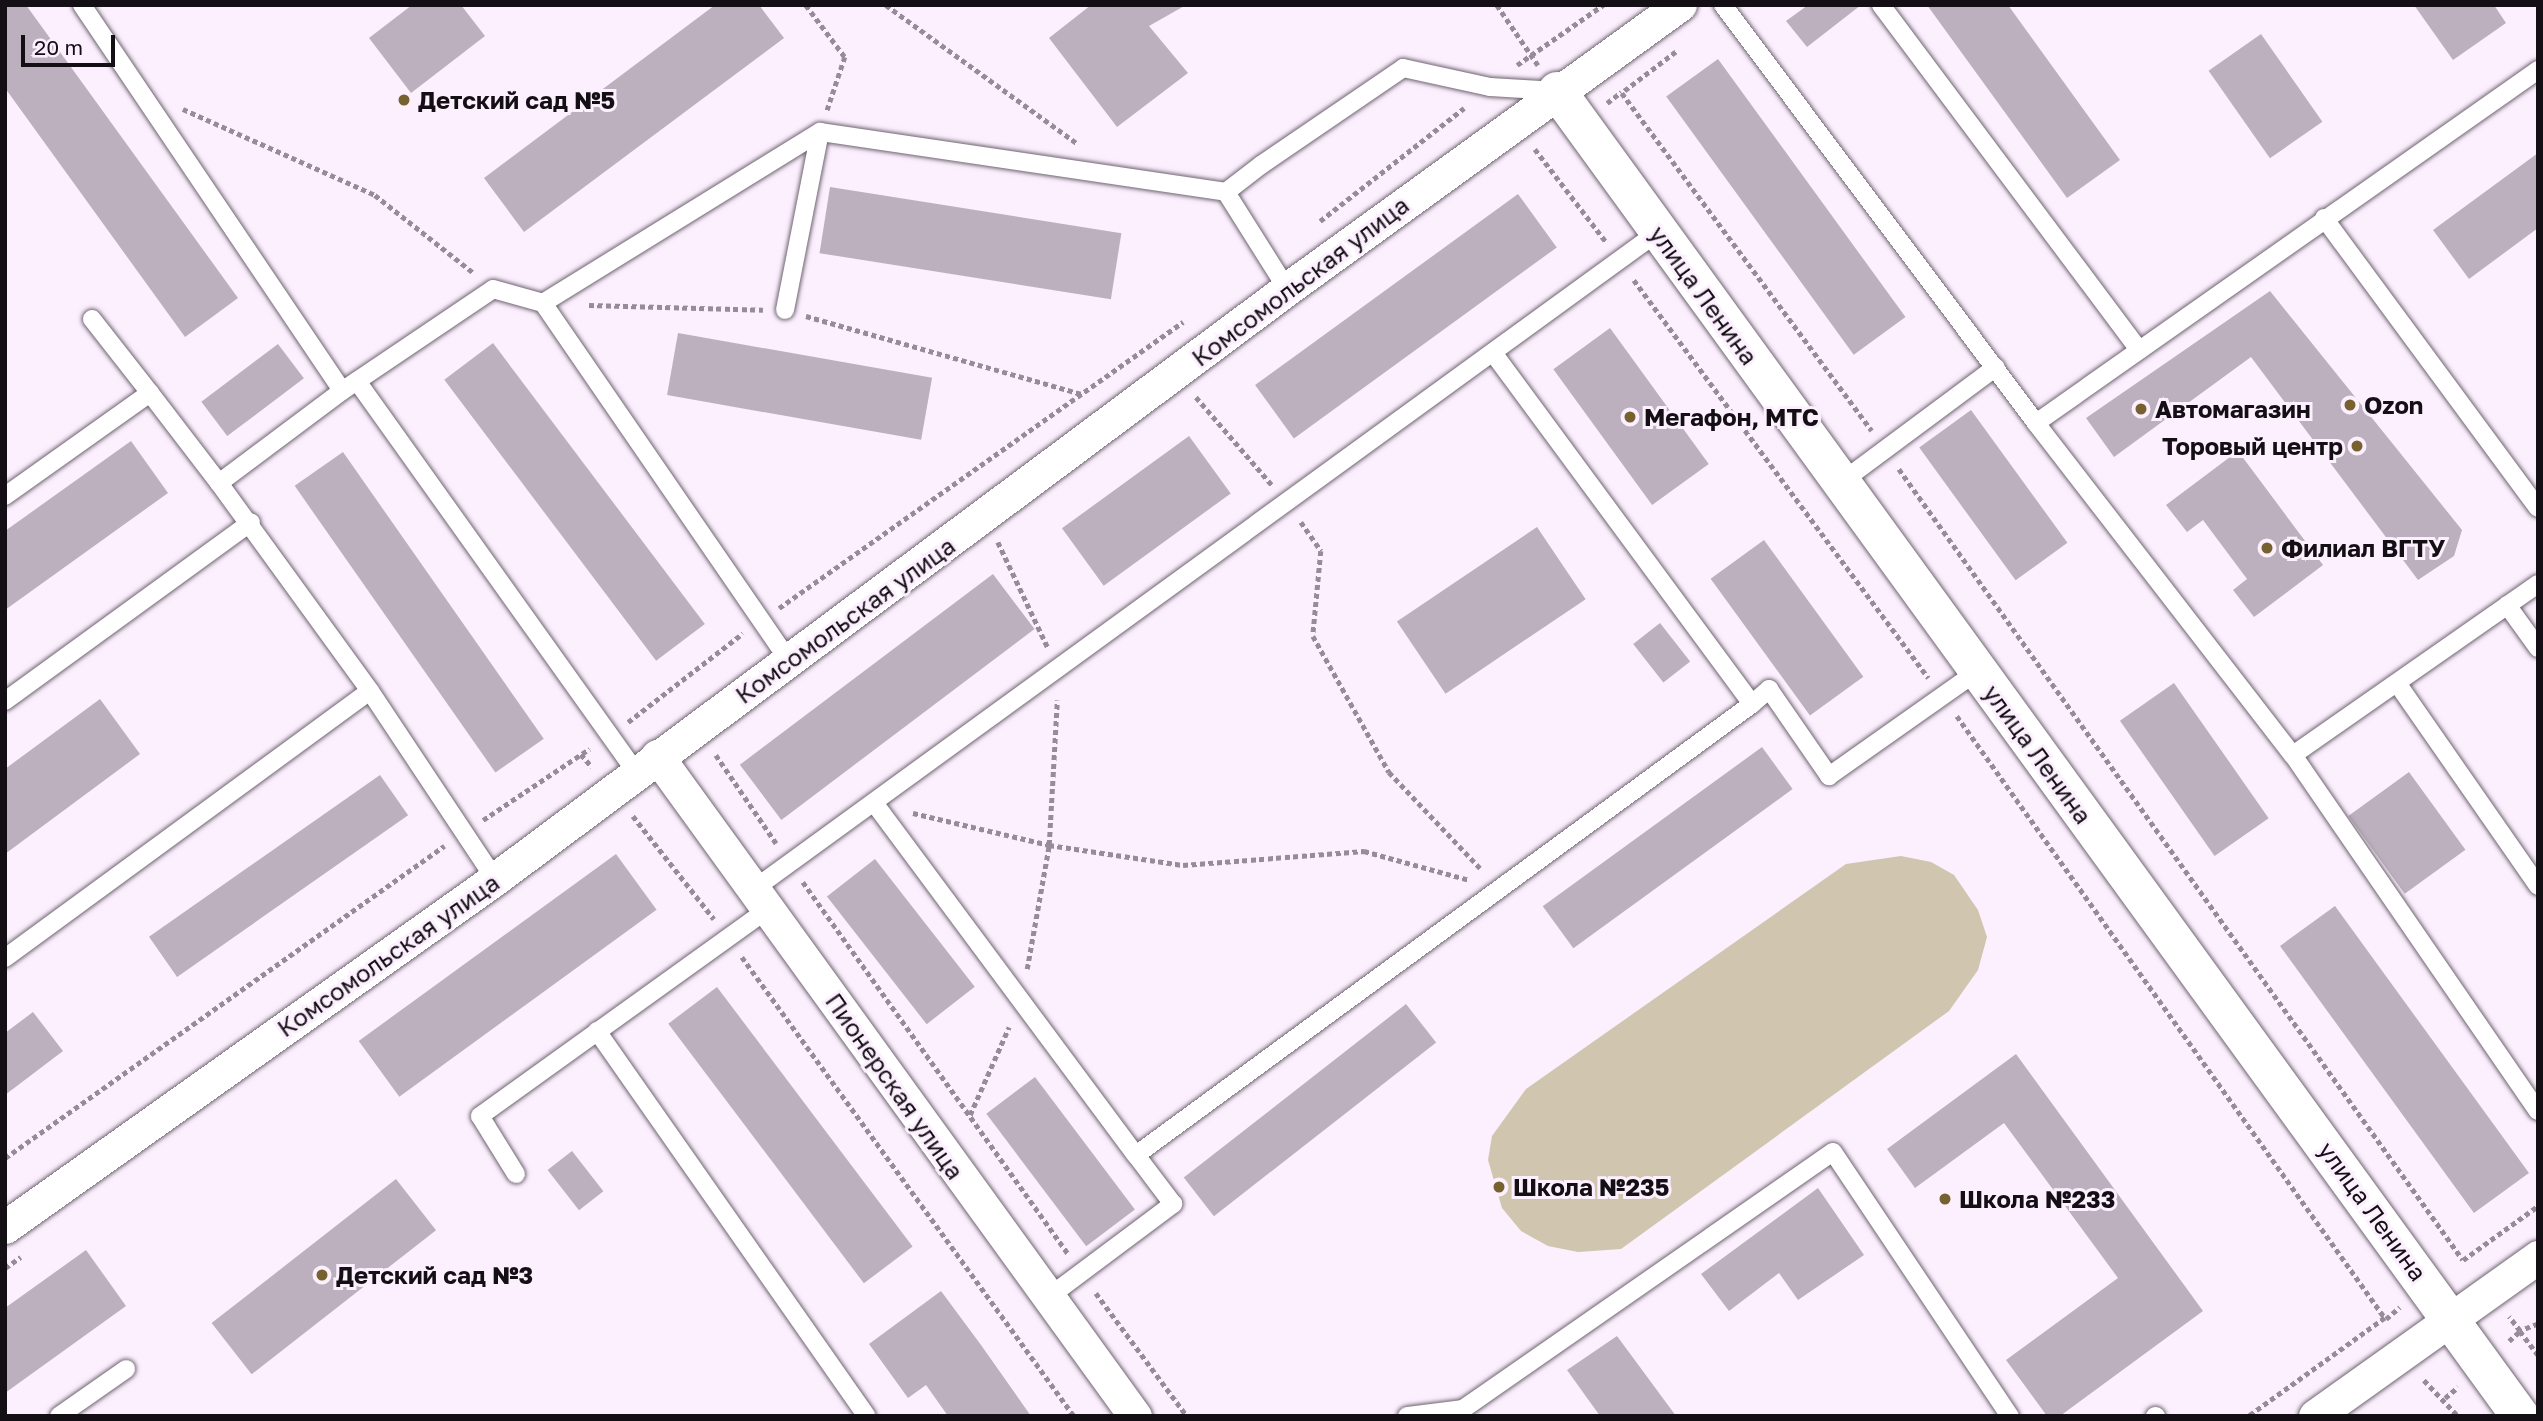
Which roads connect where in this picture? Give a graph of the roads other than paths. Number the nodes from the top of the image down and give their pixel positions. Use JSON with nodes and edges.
{"nodes":[{"id":1,"x":82,"y":5,"type":"edge"},
{"id":2,"x":1680,"y":5,"type":"edge"},
{"id":3,"x":1723,"y":5,"type":"edge"},
{"id":4,"x":1881,"y":5,"type":"edge"},
{"id":5,"x":2538,"y":69,"type":"edge"},
{"id":6,"x":1557,"y":91,"type":"junction"},
{"id":7,"x":820,"y":132,"type":"junction"},
{"id":8,"x":1226,"y":192,"type":"junction"},
{"id":9,"x":2324,"y":218,"type":"junction"},
{"id":10,"x":1658,"y":232,"type":"junction"},
{"id":11,"x":1287,"y":289,"type":"junction"},
{"id":12,"x":543,"y":303,"type":"junction"},
{"id":13,"x":785,"y":310,"type":"road end"},
{"id":14,"x":92,"y":319,"type":"dead end"},
{"id":15,"x":2139,"y":350,"type":"junction"},
{"id":16,"x":1493,"y":353,"type":"junction"},
{"id":17,"x":1996,"y":366,"type":"junction"},
{"id":18,"x":350,"y":386,"type":"junction"},
{"id":19,"x":150,"y":393,"type":"junction"},
{"id":20,"x":2036,"y":423,"type":"junction"},
{"id":21,"x":1840,"y":482,"type":"junction"},
{"id":22,"x":219,"y":483,"type":"junction"},
{"id":23,"x":5,"y":496,"type":"edge"},
{"id":24,"x":2538,"y":508,"type":"edge"},
{"id":25,"x":251,"y":522,"type":"junction"},
{"id":26,"x":2538,"y":584,"type":"edge"},
{"id":27,"x":2507,"y":605,"type":"junction"},
{"id":28,"x":2538,"y":648,"type":"edge"},
{"id":29,"x":790,"y":663,"type":"junction"},
{"id":30,"x":1978,"y":671,"type":"junction"},
{"id":31,"x":2397,"y":683,"type":"junction"},
{"id":32,"x":370,"y":691,"type":"junction"},
{"id":33,"x":5,"y":701,"type":"edge"},
{"id":34,"x":1752,"y":704,"type":"junction"},
{"id":35,"x":2293,"y":755,"type":"junction"},
{"id":36,"x":646,"y":764,"type":"junction"},
{"id":37,"x":875,"y":804,"type":"junction"},
{"id":38,"x":495,"y":880,"type":"junction"},
{"id":39,"x":2538,"y":886,"type":"edge"},
{"id":40,"x":761,"y":898,"type":"junction"},
{"id":41,"x":5,"y":958,"type":"edge"},
{"id":42,"x":597,"y":1031,"type":"junction"},
{"id":43,"x":2538,"y":1111,"type":"edge"},
{"id":44,"x":1136,"y":1155,"type":"junction"},
{"id":45,"x":516,"y":1174,"type":"dead end"},
{"id":46,"x":5,"y":1227,"type":"edge"},
{"id":47,"x":2538,"y":1257,"type":"edge"},
{"id":48,"x":1046,"y":1299,"type":"junction"},
{"id":49,"x":2451,"y":1319,"type":"junction"},
{"id":50,"x":126,"y":1369,"type":"dead end"},
{"id":51,"x":60,"y":1416,"type":"edge"},
{"id":52,"x":867,"y":1416,"type":"edge"},
{"id":53,"x":1135,"y":1416,"type":"edge"},
{"id":54,"x":1407,"y":1416,"type":"edge"},
{"id":55,"x":2010,"y":1416,"type":"edge"},
{"id":56,"x":2315,"y":1416,"type":"edge"},
{"id":57,"x":2520,"y":1416,"type":"edge"}],
"edges":[{"from":1,"to":18,"type":"lane"},
{"from":2,"to":6,"type":"street","name":"Комсомольская улица"},
{"from":3,"to":17,"type":"lane"},
{"from":4,"to":15,"type":"lane"},
{"from":5,"to":9,"type":"lane"},
{"from":6,"to":8,"type":"lane"},
{"from":6,"to":10,"type":"street","name":"улица Ленина"},
{"from":6,"to":11,"type":"street","name":"Комсомольская улица"},
{"from":7,"to":8,"type":"lane"},
{"from":7,"to":12,"type":"lane"},
{"from":7,"to":13,"type":"lane"},
{"from":8,"to":11,"type":"lane"},
{"from":9,"to":15,"type":"lane"},
{"from":9,"to":24,"type":"lane"},
{"from":10,"to":16,"type":"lane"},
{"from":10,"to":21,"type":"street","name":"улица Ленина"},
{"from":11,"to":29,"type":"street","name":"Комсомольская улица"},
{"from":12,"to":18,"type":"lane"},
{"from":12,"to":29,"type":"lane"},
{"from":14,"to":19,"type":"lane"},
{"from":15,"to":20,"type":"lane"},
{"from":16,"to":34,"type":"lane"},
{"from":16,"to":37,"type":"lane"},
{"from":17,"to":20,"type":"lane"},
{"from":17,"to":21,"type":"lane"},
{"from":18,"to":22,"type":"lane"},
{"from":18,"to":36,"type":"lane"},
{"from":19,"to":22,"type":"lane"},
{"from":19,"to":23,"type":"lane"},
{"from":20,"to":35,"type":"lane"},
{"from":21,"to":30,"type":"street","name":"улица Ленина"},
{"from":22,"to":25,"type":"lane"},
{"from":25,"to":32,"type":"lane"},
{"from":25,"to":33,"type":"lane"},
{"from":26,"to":27,"type":"lane"},
{"from":27,"to":28,"type":"lane"},
{"from":27,"to":31,"type":"lane"},
{"from":29,"to":36,"type":"street","name":"Комсомольская улица"},
{"from":30,"to":34,"type":"lane"},
{"from":30,"to":49,"type":"street","name":"улица Ленина"},
{"from":31,"to":35,"type":"lane"},
{"from":31,"to":39,"type":"lane"},
{"from":32,"to":38,"type":"lane"},
{"from":32,"to":41,"type":"lane"},
{"from":34,"to":44,"type":"lane"},
{"from":35,"to":43,"type":"lane"},
{"from":36,"to":38,"type":"street","name":"Комсомольская улица"},
{"from":36,"to":40,"type":"street","name":"Пионерская улица"},
{"from":37,"to":40,"type":"lane"},
{"from":37,"to":44,"type":"lane"},
{"from":38,"to":46,"type":"street","name":"Комсомольская улица"},
{"from":40,"to":42,"type":"lane"},
{"from":40,"to":48,"type":"street","name":"Пионерская улица"},
{"from":42,"to":45,"type":"lane"},
{"from":42,"to":52,"type":"lane"},
{"from":44,"to":48,"type":"lane"},
{"from":47,"to":49,"type":"street"},
{"from":48,"to":53,"type":"street","name":"Пионерская улица"},
{"from":49,"to":56,"type":"street"},
{"from":49,"to":57,"type":"street","name":"улица Ленина"},
{"from":50,"to":51,"type":"lane"},
{"from":54,"to":55,"type":"lane"}]}
